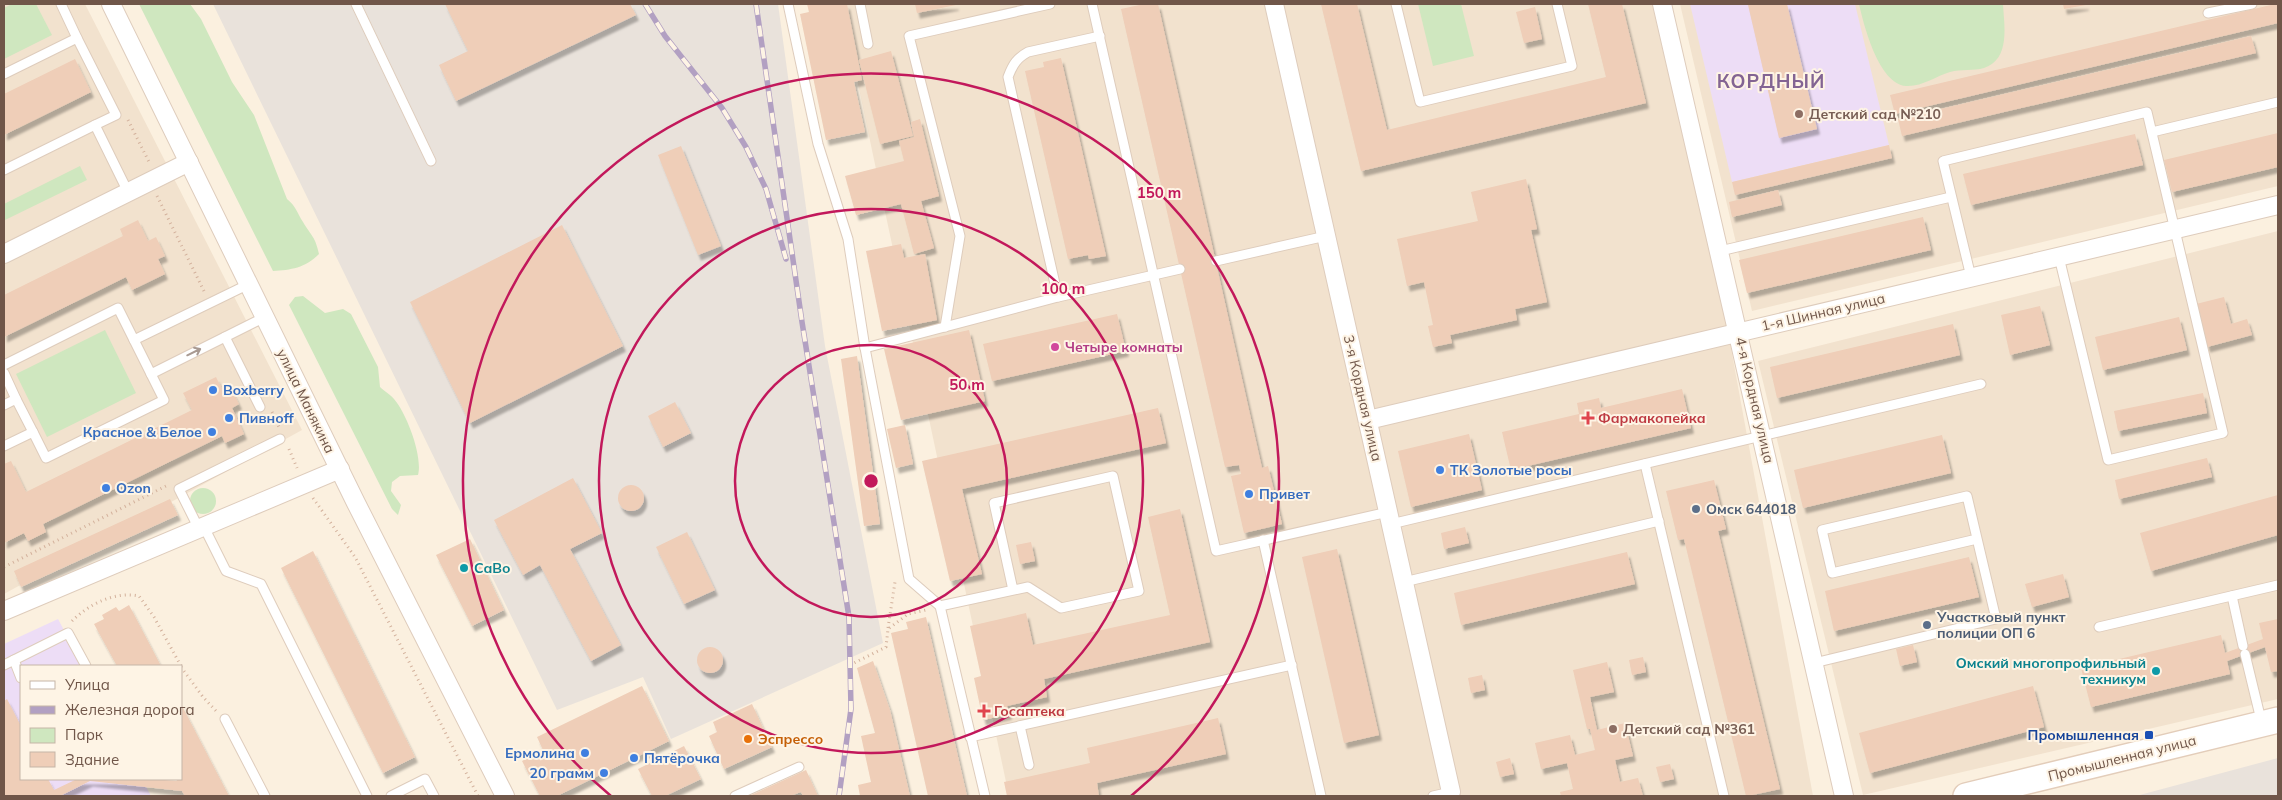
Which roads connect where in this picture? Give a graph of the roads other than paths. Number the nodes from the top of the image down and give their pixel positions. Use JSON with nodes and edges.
{"nodes":[{"id":1,"x":61,"y":4,"type":"edge"},
{"id":2,"x":111,"y":4,"type":"edge"},
{"id":3,"x":356,"y":4,"type":"edge"},
{"id":4,"x":788,"y":4,"type":"edge"},
{"id":5,"x":860,"y":4,"type":"edge"},
{"id":6,"x":1050,"y":4,"type":"edge"},
{"id":7,"x":1092,"y":4,"type":"edge"},
{"id":8,"x":1274,"y":4,"type":"edge"},
{"id":9,"x":1396,"y":4,"type":"edge"},
{"id":10,"x":1557,"y":4,"type":"edge"},
{"id":11,"x":1662,"y":4,"type":"edge"},
{"id":12,"x":2252,"y":4,"type":"edge"},
{"id":13,"x":2208,"y":13,"type":"dead end"},
{"id":14,"x":1100,"y":36,"type":"junction"},
{"id":15,"x":77,"y":38,"type":"junction"},
{"id":16,"x":868,"y":44,"type":"dead end"},
{"id":17,"x":4,"y":74,"type":"edge"},
{"id":18,"x":2278,"y":102,"type":"edge"},
{"id":19,"x":95,"y":124,"type":"junction"},
{"id":20,"x":2152,"y":132,"type":"junction"},
{"id":21,"x":431,"y":161,"type":"dead end"},
{"id":22,"x":189,"y":162,"type":"junction"},
{"id":23,"x":4,"y":170,"type":"edge"},
{"id":24,"x":128,"y":192,"type":"junction"},
{"id":25,"x":1951,"y":197,"type":"junction"},
{"id":26,"x":2278,"y":205,"type":"edge"},
{"id":27,"x":2175,"y":229,"type":"junction"},
{"id":28,"x":1326,"y":236,"type":"junction"},
{"id":29,"x":1720,"y":251,"type":"junction"},
{"id":30,"x":4,"y":254,"type":"edge"},
{"id":31,"x":2059,"y":256,"type":"junction"},
{"id":32,"x":1216,"y":261,"type":"dead end"},
{"id":33,"x":1180,"y":269,"type":"dead end"},
{"id":34,"x":1154,"y":275,"type":"junction"},
{"id":35,"x":1970,"y":277,"type":"junction"},
{"id":36,"x":249,"y":284,"type":"junction"},
{"id":37,"x":1058,"y":297,"type":"junction"},
{"id":38,"x":265,"y":317,"type":"junction"},
{"id":39,"x":945,"y":326,"type":"junction"},
{"id":40,"x":1739,"y":332,"type":"junction"},
{"id":41,"x":225,"y":337,"type":"junction"},
{"id":42,"x":134,"y":340,"type":"junction"},
{"id":43,"x":865,"y":348,"type":"junction"},
{"id":44,"x":4,"y":365,"type":"edge"},
{"id":45,"x":4,"y":373,"type":"edge"},
{"id":46,"x":151,"y":374,"type":"junction"},
{"id":47,"x":1981,"y":384,"type":"dead end"},
{"id":48,"x":16,"y":399,"type":"junction"},
{"id":49,"x":4,"y":405,"type":"edge"},
{"id":50,"x":260,"y":407,"type":"dead end"},
{"id":51,"x":1368,"y":420,"type":"junction"},
{"id":52,"x":33,"y":432,"type":"junction"},
{"id":53,"x":1763,"y":436,"type":"junction"},
{"id":54,"x":284,"y":442,"type":"road end"},
{"id":55,"x":4,"y":446,"type":"edge"},
{"id":56,"x":1645,"y":464,"type":"junction"},
{"id":57,"x":340,"y":469,"type":"junction"},
{"id":58,"x":1389,"y":518,"type":"junction"},
{"id":59,"x":1659,"y":522,"type":"junction"},
{"id":60,"x":202,"y":528,"type":"junction"},
{"id":61,"x":1977,"y":539,"type":"junction"},
{"id":62,"x":1263,"y":540,"type":"junction"},
{"id":63,"x":1404,"y":582,"type":"junction"},
{"id":64,"x":2278,"y":585,"type":"edge"},
{"id":65,"x":1013,"y":590,"type":"junction"},
{"id":66,"x":2232,"y":596,"type":"junction"},
{"id":67,"x":940,"y":606,"type":"junction"},
{"id":68,"x":5,"y":607,"type":"edge"},
{"id":69,"x":2099,"y":627,"type":"dead end"},
{"id":70,"x":14,"y":660,"type":"junction"},
{"id":71,"x":1814,"y":663,"type":"junction"},
{"id":72,"x":4,"y":665,"type":"edge"},
{"id":73,"x":85,"y":665,"type":"edge"},
{"id":74,"x":1292,"y":665,"type":"junction"},
{"id":75,"x":20,"y":675,"type":"edge"},
{"id":76,"x":225,"y":719,"type":"road end"},
{"id":77,"x":2270,"y":722,"type":"edge"},
{"id":78,"x":1020,"y":726,"type":"junction"},
{"id":79,"x":970,"y":737,"type":"junction"},
{"id":80,"x":1029,"y":765,"type":"dead end"},
{"id":81,"x":799,"y":767,"type":"dead end"},
{"id":82,"x":1451,"y":792,"type":"joint"},
{"id":83,"x":265,"y":796,"type":"edge"},
{"id":84,"x":366,"y":796,"type":"edge"},
{"id":85,"x":391,"y":796,"type":"edge"},
{"id":86,"x":434,"y":796,"type":"edge"},
{"id":87,"x":505,"y":796,"type":"edge"},
{"id":88,"x":735,"y":796,"type":"edge"},
{"id":89,"x":985,"y":796,"type":"edge"},
{"id":90,"x":1321,"y":796,"type":"edge"},
{"id":91,"x":1434,"y":796,"type":"edge"},
{"id":92,"x":1724,"y":796,"type":"edge"},
{"id":93,"x":1844,"y":796,"type":"edge"},
{"id":94,"x":1966,"y":796,"type":"edge"}],
"edges":[{"from":1,"to":15,"type":"lane"},
{"from":2,"to":22,"type":"street","name":"улица Манякина"},
{"from":3,"to":21,"type":"lane"},
{"from":4,"to":43,"type":"lane"},
{"from":5,"to":16,"type":"lane"},
{"from":6,"to":39,"type":"lane"},
{"from":7,"to":14,"type":"lane"},
{"from":8,"to":28,"type":"street","name":"3-я Кордная улица"},
{"from":9,"to":10,"type":"lane"},
{"from":11,"to":29,"type":"street","name":"4-я Кордная улица"},
{"from":12,"to":13,"type":"lane"},
{"from":14,"to":34,"type":"lane"},
{"from":14,"to":37,"type":"lane"},
{"from":15,"to":17,"type":"lane"},
{"from":15,"to":19,"type":"lane"},
{"from":18,"to":20,"type":"lane"},
{"from":19,"to":23,"type":"lane"},
{"from":19,"to":24,"type":"lane"},
{"from":20,"to":25,"type":"lane"},
{"from":20,"to":27,"type":"lane"},
{"from":22,"to":24,"type":"street"},
{"from":22,"to":36,"type":"street","name":"улица Манякина"},
{"from":24,"to":30,"type":"street"},
{"from":25,"to":29,"type":"lane"},
{"from":25,"to":35,"type":"lane"},
{"from":26,"to":27,"type":"street","name":"1-я Шинная улица"},
{"from":27,"to":31,"type":"street","name":"1-я Шинная улица"},
{"from":27,"to":31,"type":"lane"},
{"from":28,"to":32,"type":"lane"},
{"from":28,"to":51,"type":"street","name":"3-я Кордная улица"},
{"from":29,"to":40,"type":"street","name":"4-я Кордная улица"},
{"from":31,"to":35,"type":"street","name":"1-я Шинная улица"},
{"from":33,"to":34,"type":"lane"},
{"from":34,"to":37,"type":"lane"},
{"from":34,"to":62,"type":"lane"},
{"from":35,"to":40,"type":"street","name":"1-я Шинная улица"},
{"from":36,"to":38,"type":"street","name":"улица Манякина"},
{"from":36,"to":42,"type":"lane"},
{"from":37,"to":39,"type":"lane"},
{"from":38,"to":41,"type":"lane"},
{"from":38,"to":57,"type":"street","name":"улица Манякина"},
{"from":39,"to":43,"type":"lane"},
{"from":40,"to":51,"type":"street","name":"1-я Шинная улица"},
{"from":40,"to":53,"type":"street","name":"4-я Кордная улица"},
{"from":46,"to":41,"type":"lane","one_way":true},
{"from":41,"to":50,"type":"lane"},
{"from":42,"to":44,"type":"lane"},
{"from":42,"to":46,"type":"lane"},
{"from":43,"to":67,"type":"lane"},
{"from":45,"to":48,"type":"lane"},
{"from":46,"to":52,"type":"lane"},
{"from":47,"to":53,"type":"lane"},
{"from":48,"to":49,"type":"lane"},
{"from":48,"to":52,"type":"lane"},
{"from":51,"to":58,"type":"street","name":"3-я Кордная улица"},
{"from":52,"to":55,"type":"lane"},
{"from":53,"to":56,"type":"lane"},
{"from":53,"to":71,"type":"street","name":"4-я Кордная улица"},
{"from":54,"to":60,"type":"lane"},
{"from":56,"to":58,"type":"lane"},
{"from":56,"to":59,"type":"lane"},
{"from":57,"to":60,"type":"street"},
{"from":57,"to":87,"type":"street","name":"улица Манякина"},
{"from":58,"to":62,"type":"lane"},
{"from":58,"to":63,"type":"street","name":"3-я Кордная улица"},
{"from":59,"to":63,"type":"lane"},
{"from":59,"to":92,"type":"lane"},
{"from":60,"to":68,"type":"street"},
{"from":60,"to":84,"type":"lane"},
{"from":61,"to":61,"type":"lane"},
{"from":61,"to":71,"type":"lane"},
{"from":62,"to":74,"type":"lane"},
{"from":63,"to":82,"type":"street","name":"3-я Кордная улица"},
{"from":64,"to":66,"type":"lane"},
{"from":65,"to":65,"type":"lane"},
{"from":65,"to":67,"type":"lane"},
{"from":66,"to":69,"type":"lane"},
{"from":66,"to":77,"type":"lane"},
{"from":67,"to":79,"type":"lane"},
{"from":70,"to":72,"type":"lane"},
{"from":70,"to":73,"type":"lane"},
{"from":70,"to":75,"type":"lane"},
{"from":71,"to":93,"type":"street","name":"4-я Кордная улица"},
{"from":74,"to":78,"type":"lane"},
{"from":74,"to":90,"type":"lane"},
{"from":76,"to":83,"type":"lane"},
{"from":77,"to":94,"type":"main road","name":"Промышленная улица"},
{"from":78,"to":79,"type":"lane"},
{"from":78,"to":80,"type":"lane"},
{"from":79,"to":89,"type":"lane"},
{"from":81,"to":88,"type":"lane"},
{"from":82,"to":91,"type":"lane"},
{"from":85,"to":86,"type":"lane"}]}
